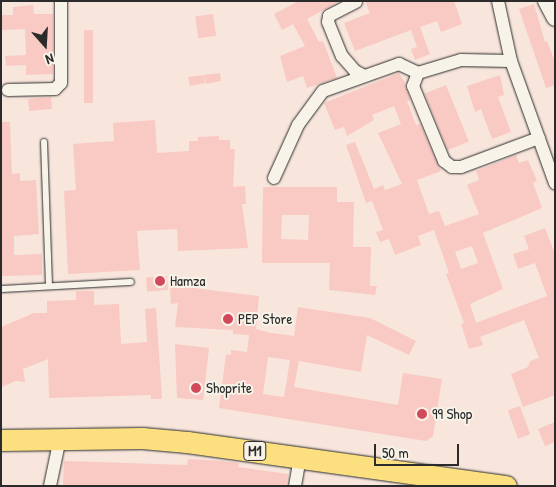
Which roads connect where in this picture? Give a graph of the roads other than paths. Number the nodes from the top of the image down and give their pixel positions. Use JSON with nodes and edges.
{"nodes":[{"id":1,"x":61,"y":1,"type":"edge"},
{"id":2,"x":498,"y":1,"type":"edge"},
{"id":3,"x":546,"y":1,"type":"edge"},
{"id":4,"x":356,"y":2,"type":"edge"},
{"id":5,"x":555,"y":18,"type":"edge"},
{"id":6,"x":511,"y":61,"type":"junction"},
{"id":7,"x":418,"y":73,"type":"junction"},
{"id":8,"x":364,"y":76,"type":"junction"},
{"id":9,"x":8,"y":90,"type":"dead end"},
{"id":10,"x":539,"y":138,"type":"junction"},
{"id":11,"x":44,"y":142,"type":"dead end"},
{"id":12,"x":274,"y":178,"type":"dead end"},
{"id":13,"x":555,"y":183,"type":"edge"},
{"id":14,"x":131,"y":282,"type":"dead end"},
{"id":15,"x":48,"y":286,"type":"junction"},
{"id":16,"x":1,"y":289,"type":"edge"},
{"id":17,"x":60,"y":438,"type":"junction"},
{"id":18,"x":1,"y":440,"type":"edge"},
{"id":19,"x":300,"y":457,"type":"junction"},
{"id":20,"x":50,"y":486,"type":"edge"},
{"id":21,"x":295,"y":486,"type":"edge"},
{"id":22,"x":506,"y":486,"type":"edge"}],
"edges":[{"from":1,"to":9,"type":"street"},
{"from":2,"to":6,"type":"street"},
{"from":3,"to":5,"type":"street"},
{"from":4,"to":8,"type":"street"},
{"from":6,"to":7,"type":"street"},
{"from":6,"to":10,"type":"street"},
{"from":7,"to":8,"type":"street"},
{"from":7,"to":10,"type":"street"},
{"from":8,"to":12,"type":"street"},
{"from":10,"to":13,"type":"street"},
{"from":11,"to":15,"type":"lane"},
{"from":14,"to":15,"type":"lane"},
{"from":15,"to":16,"type":"lane"},
{"from":17,"to":18,"type":"highway","number":"M1"},
{"from":17,"to":19,"type":"highway","number":"M1"},
{"from":17,"to":20,"type":"street"},
{"from":19,"to":21,"type":"street"},
{"from":19,"to":22,"type":"highway","number":"M1"}]}
